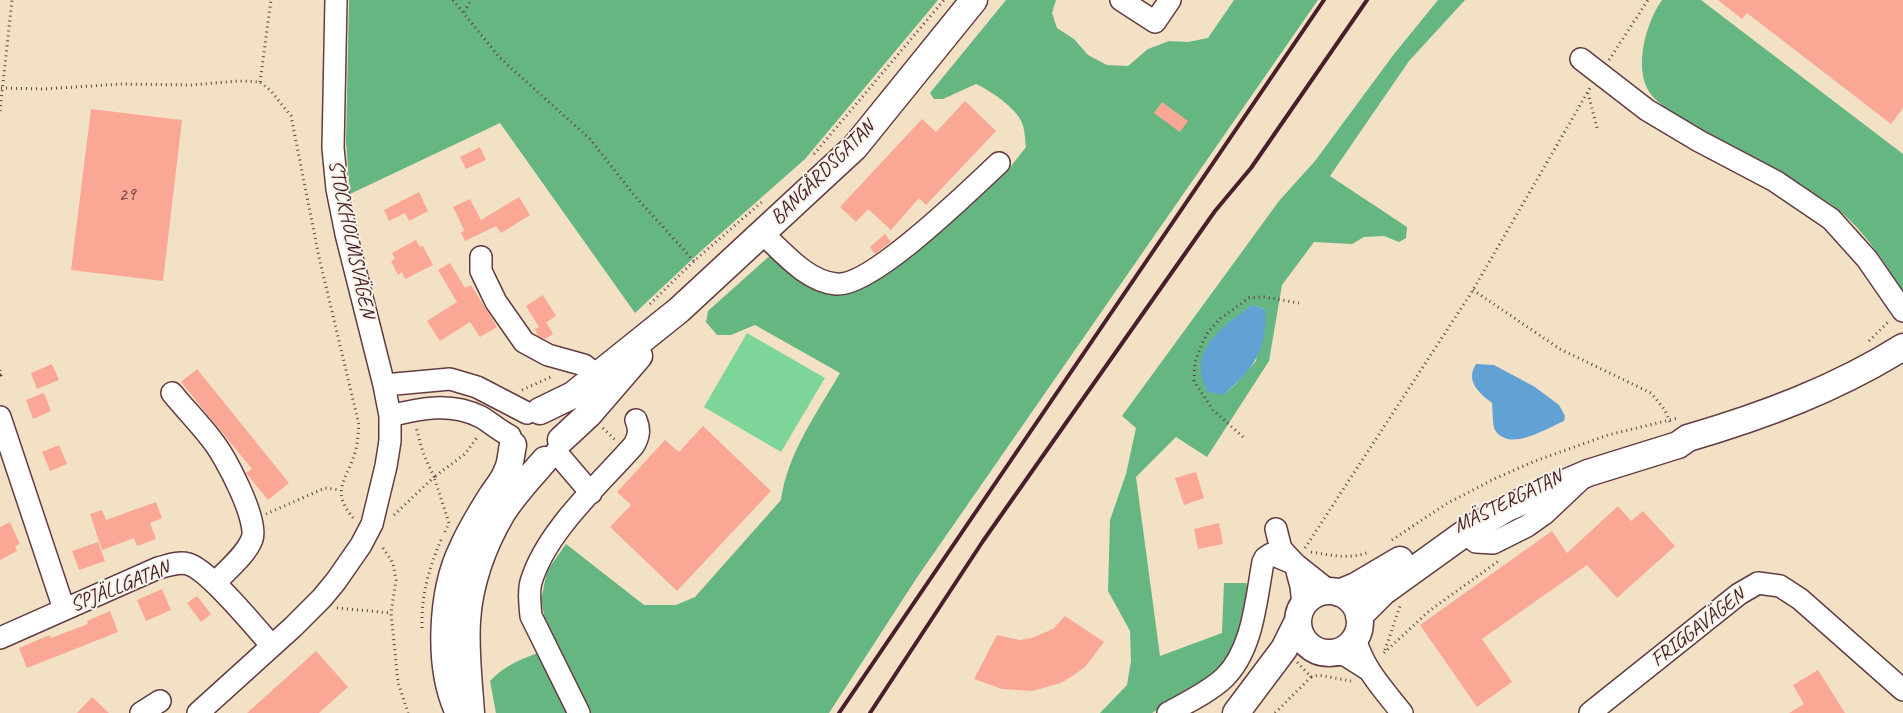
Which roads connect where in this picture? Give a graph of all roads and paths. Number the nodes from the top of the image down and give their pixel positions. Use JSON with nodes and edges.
{"nodes":[{"id":1,"x":12,"y":0,"type":"edge"},
{"id":2,"x":271,"y":0,"type":"edge"},
{"id":3,"x":336,"y":0,"type":"edge"},
{"id":4,"x":453,"y":0,"type":"edge"},
{"id":5,"x":471,"y":0,"type":"edge"},
{"id":6,"x":974,"y":0,"type":"edge"},
{"id":7,"x":1121,"y":0,"type":"edge"},
{"id":8,"x":1170,"y":0,"type":"edge"},
{"id":9,"x":1648,"y":0,"type":"edge"},
{"id":10,"x":464,"y":12,"type":"junction"},
{"id":11,"x":1581,"y":59,"type":"dead end"},
{"id":12,"x":1600,"y":72,"type":"junction"},
{"id":13,"x":260,"y":82,"type":"junction"},
{"id":14,"x":2,"y":88,"type":"junction"},
{"id":15,"x":1588,"y":93,"type":"junction"},
{"id":16,"x":0,"y":111,"type":"edge"},
{"id":17,"x":1597,"y":128,"type":"dead end"},
{"id":18,"x":1000,"y":163,"type":"dead end"},
{"id":19,"x":762,"y":233,"type":"junction"},
{"id":20,"x":481,"y":258,"type":"dead end"},
{"id":21,"x":694,"y":261,"type":"dead end"},
{"id":22,"x":1299,"y":303,"type":"dead end"},
{"id":23,"x":678,"y":310,"type":"junction"},
{"id":24,"x":1903,"y":312,"type":"edge"},
{"id":25,"x":1903,"y":347,"type":"edge"},
{"id":26,"x":0,"y":370,"type":"edge"},
{"id":27,"x":0,"y":375,"type":"edge"},
{"id":28,"x":597,"y":375,"type":"junction"},
{"id":29,"x":384,"y":386,"type":"junction"},
{"id":30,"x":172,"y":393,"type":"dead end"},
{"id":31,"x":534,"y":412,"type":"junction"},
{"id":32,"x":390,"y":416,"type":"junction"},
{"id":33,"x":0,"y":417,"type":"edge"},
{"id":34,"x":636,"y":420,"type":"dead end"},
{"id":35,"x":603,"y":428,"type":"dead end"},
{"id":36,"x":596,"y":433,"type":"dead end"},
{"id":37,"x":1243,"y":437,"type":"dead end"},
{"id":38,"x":1688,"y":438,"type":"junction"},
{"id":39,"x":512,"y":441,"type":"junction"},
{"id":40,"x":554,"y":451,"type":"junction"},
{"id":41,"x":340,"y":490,"type":"junction"},
{"id":42,"x":591,"y":493,"type":"junction"},
{"id":43,"x":252,"y":519,"type":"junction"},
{"id":44,"x":357,"y":522,"type":"dead end"},
{"id":45,"x":1276,"y":529,"type":"dead end"},
{"id":46,"x":383,"y":548,"type":"dead end"},
{"id":47,"x":1295,"y":564,"type":"junction"},
{"id":48,"x":215,"y":583,"type":"junction"},
{"id":49,"x":1334,"y":592,"type":"junction"},
{"id":50,"x":1402,"y":600,"type":"dead end"},
{"id":51,"x":332,"y":607,"type":"dead end"},
{"id":52,"x":64,"y":609,"type":"junction"},
{"id":53,"x":391,"y":613,"type":"junction"},
{"id":54,"x":1300,"y":613,"type":"junction"},
{"id":55,"x":1357,"y":627,"type":"junction"},
{"id":56,"x":0,"y":638,"type":"edge"},
{"id":57,"x":272,"y":646,"type":"junction"},
{"id":58,"x":1323,"y":652,"type":"junction"},
{"id":59,"x":1367,"y":669,"type":"junction"},
{"id":60,"x":1310,"y":677,"type":"dead end"},
{"id":61,"x":1256,"y":689,"type":"junction"},
{"id":62,"x":1903,"y":690,"type":"edge"},
{"id":63,"x":160,"y":701,"type":"dead end"},
{"id":64,"x":141,"y":713,"type":"edge"},
{"id":65,"x":198,"y":713,"type":"edge"},
{"id":66,"x":408,"y":713,"type":"edge"},
{"id":67,"x":459,"y":713,"type":"edge"},
{"id":68,"x":471,"y":713,"type":"edge"},
{"id":69,"x":579,"y":713,"type":"edge"},
{"id":70,"x":1168,"y":713,"type":"edge"},
{"id":71,"x":1236,"y":713,"type":"edge"},
{"id":72,"x":1402,"y":713,"type":"edge"},
{"id":73,"x":1590,"y":713,"type":"edge"}],
"edges":[{"from":1,"to":14,"type":"path"},
{"from":2,"to":13,"type":"path"},
{"from":3,"to":29,"type":"street","name":"STOCKHOLMSVÄGEN"},
{"from":4,"to":10,"type":"path"},
{"from":5,"to":10,"type":"path"},
{"from":6,"to":19,"type":"main road","name":"BANGÅRDSGATAN"},
{"from":7,"to":8,"type":"street"},
{"from":9,"to":12,"type":"path"},
{"from":10,"to":21,"type":"path"},
{"from":11,"to":12,"type":"street"},
{"from":12,"to":15,"type":"path"},
{"from":12,"to":24,"type":"street"},
{"from":13,"to":14,"type":"path"},
{"from":13,"to":41,"type":"path"},
{"from":14,"to":16,"type":"path"},
{"from":15,"to":17,"type":"path"},
{"from":15,"to":47,"type":"path"},
{"from":18,"to":19,"type":"street"},
{"from":19,"to":23,"type":"main road","name":"BANGÅRDSGATAN"},
{"from":20,"to":28,"type":"street"},
{"from":22,"to":37,"type":"path"},
{"from":23,"to":28,"type":"main road","name":"BANGÅRDSGATAN"},
{"from":23,"to":40,"type":"main road","name":"BANGÅRDSGATAN"},
{"from":25,"to":38,"type":"main road","name":"MÄSTERGATAN"},
{"from":26,"to":27,"type":"path"},
{"from":28,"to":31,"type":"main road","name":"BANGÅRDSGATAN"},
{"from":29,"to":31,"type":"street"},
{"from":29,"to":32,"type":"street","name":"STOCKHOLMSVÄGEN"},
{"from":30,"to":43,"type":"street"},
{"from":31,"to":39,"type":"main road"},
{"from":31,"to":40,"type":"main road"},
{"from":32,"to":39,"type":"street"},
{"from":32,"to":57,"type":"street","name":"STOCKHOLMSVÄGEN"},
{"from":33,"to":52,"type":"street"},
{"from":34,"to":42,"type":"street"},
{"from":35,"to":36,"type":"path"},
{"from":38,"to":49,"type":"main road","name":"MÄSTERGATAN"},
{"from":38,"to":55,"type":"main road","name":"MÄSTERGATAN"},
{"from":39,"to":40,"type":"main road"},
{"from":39,"to":67,"type":"main road"},
{"from":40,"to":42,"type":"street"},
{"from":40,"to":68,"type":"main road"},
{"from":41,"to":43,"type":"path"},
{"from":41,"to":44,"type":"path"},
{"from":42,"to":69,"type":"street"},
{"from":43,"to":48,"type":"street"},
{"from":45,"to":47,"type":"street"},
{"from":46,"to":53,"type":"path"},
{"from":47,"to":49,"type":"street"},
{"from":47,"to":54,"type":"street"},
{"from":47,"to":70,"type":"street"},
{"from":48,"to":52,"type":"street","name":"SPJÄLLGATAN"},
{"from":48,"to":57,"type":"street","name":"SPJÄLLGATAN"},
{"from":49,"to":54,"type":"main road","name":"MÄSTERGATAN"},
{"from":49,"to":55,"type":"main road"},
{"from":50,"to":59,"type":"path"},
{"from":51,"to":53,"type":"path"},
{"from":52,"to":56,"type":"street","name":"SPJÄLLGATAN"},
{"from":53,"to":66,"type":"path"},
{"from":54,"to":58,"type":"main road"},
{"from":54,"to":61,"type":"main road","name":"MÄSTERGATAN"},
{"from":55,"to":58,"type":"main road","name":"MÄSTERGATAN"},
{"from":55,"to":59,"type":"street"},
{"from":57,"to":65,"type":"street","name":"STOCKHOLMSVÄGEN"},
{"from":58,"to":59,"type":"street"},
{"from":58,"to":61,"type":"main road","name":"MÄSTERGATAN"},
{"from":59,"to":60,"type":"path"},
{"from":59,"to":72,"type":"street"},
{"from":61,"to":71,"type":"main road","name":"MÄSTERGATAN"},
{"from":62,"to":73,"type":"street","name":"FRIGGAVÄGEN"},
{"from":63,"to":64,"type":"street"}]}
